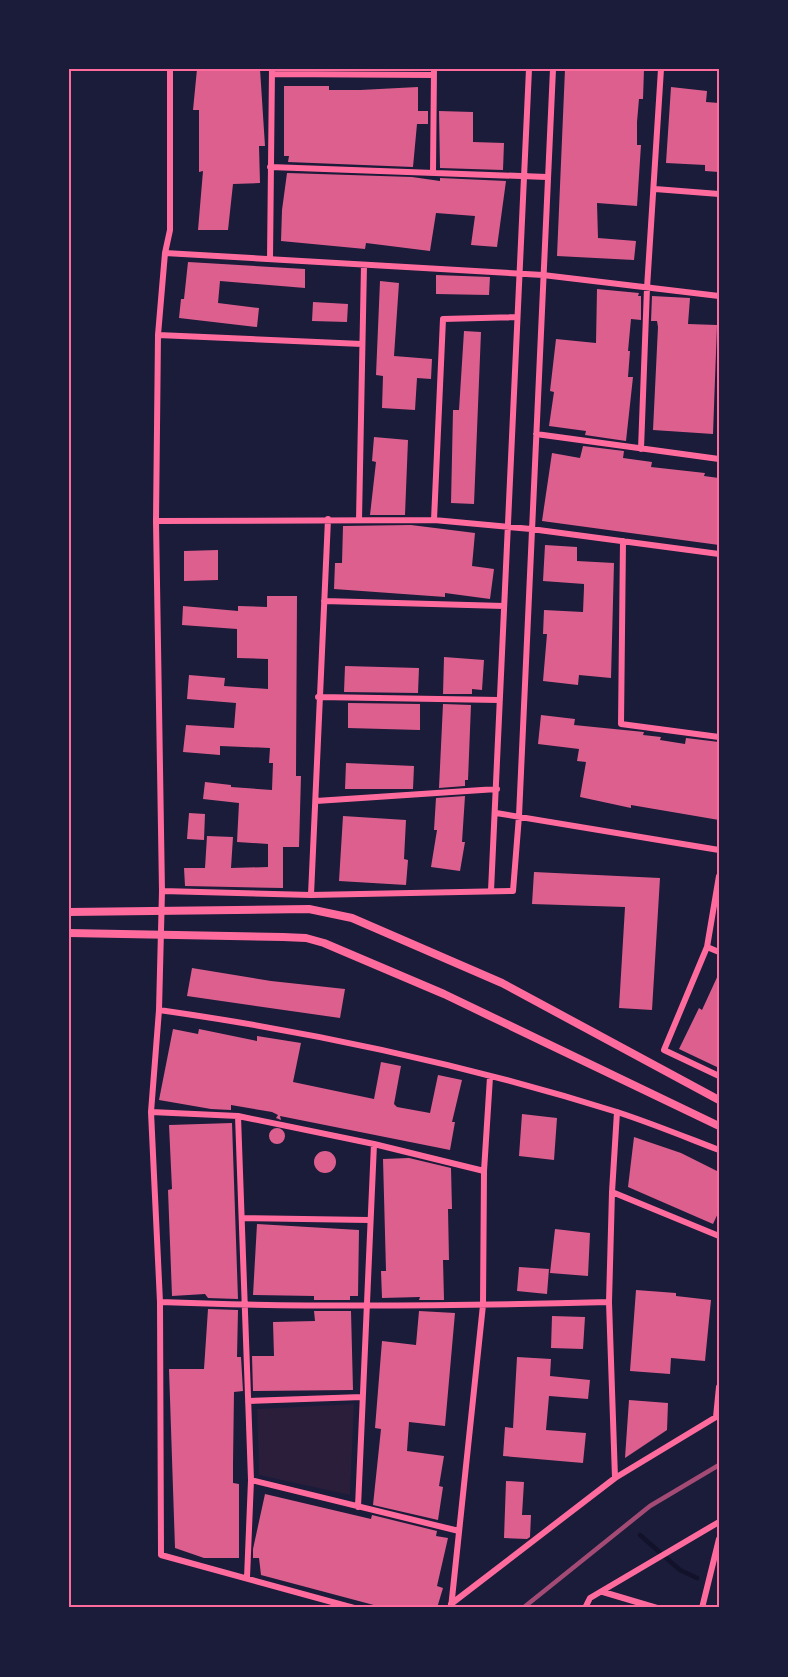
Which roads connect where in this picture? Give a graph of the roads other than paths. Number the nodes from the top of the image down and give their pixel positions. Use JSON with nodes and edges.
{"nodes":[{"id":1,"x":170,"y":69,"type":"edge"},
{"id":2,"x":529,"y":69,"type":"edge"},
{"id":3,"x":553,"y":69,"type":"edge"},
{"id":4,"x":661,"y":69,"type":"edge"},
{"id":5,"x":272,"y":71,"type":"edge"},
{"id":6,"x":434,"y":72,"type":"edge"},
{"id":7,"x":270,"y":167,"type":"junction"},
{"id":8,"x":433,"y":172,"type":"junction"},
{"id":9,"x":524,"y":175,"type":"junction"},
{"id":10,"x":547,"y":177,"type":"junction"},
{"id":11,"x":655,"y":189,"type":"junction"},
{"id":12,"x":719,"y":194,"type":"edge"},
{"id":13,"x":165,"y":253,"type":"junction"},
{"id":14,"x":270,"y":259,"type":"junction"},
{"id":15,"x":363,"y":265,"type":"junction"},
{"id":16,"x":520,"y":273,"type":"junction"},
{"id":17,"x":543,"y":275,"type":"junction"},
{"id":18,"x":647,"y":288,"type":"junction"},
{"id":19,"x":719,"y":296,"type":"edge"},
{"id":20,"x":517,"y":317,"type":"junction"},
{"id":21,"x":158,"y":336,"type":"junction"},
{"id":22,"x":362,"y":344,"type":"junction"},
{"id":23,"x":536,"y":434,"type":"junction"},
{"id":24,"x":641,"y":449,"type":"junction"},
{"id":25,"x":719,"y":459,"type":"edge"},
{"id":26,"x":328,"y":519,"type":"junction"},
{"id":27,"x":359,"y":520,"type":"junction"},
{"id":28,"x":434,"y":520,"type":"junction"},
{"id":29,"x":156,"y":521,"type":"junction"},
{"id":30,"x":508,"y":527,"type":"junction"},
{"id":31,"x":531,"y":529,"type":"junction"},
{"id":32,"x":623,"y":541,"type":"junction"},
{"id":33,"x":719,"y":554,"type":"edge"},
{"id":34,"x":324,"y":601,"type":"junction"},
{"id":35,"x":504,"y":606,"type":"junction"},
{"id":36,"x":318,"y":697,"type":"junction"},
{"id":37,"x":499,"y":700,"type":"junction"},
{"id":38,"x":719,"y":737,"type":"edge"},
{"id":39,"x":497,"y":789,"type":"junction"},
{"id":40,"x":316,"y":801,"type":"junction"},
{"id":41,"x":496,"y":813,"type":"junction"},
{"id":42,"x":519,"y":816,"type":"junction"},
{"id":43,"x":719,"y":850,"type":"edge"},
{"id":44,"x":719,"y":876,"type":"edge"},
{"id":45,"x":162,"y":891,"type":"junction"},
{"id":46,"x":491,"y":891,"type":"junction"},
{"id":47,"x":311,"y":895,"type":"junction"},
{"id":48,"x":69,"y":912,"type":"edge"},
{"id":49,"x":69,"y":933,"type":"edge"},
{"id":50,"x":707,"y":947,"type":"junction"},
{"id":51,"x":719,"y":950,"type":"edge"},
{"id":52,"x":159,"y":1010,"type":"junction"},
{"id":53,"x":719,"y":1076,"type":"edge"},
{"id":54,"x":490,"y":1077,"type":"junction"},
{"id":55,"x":719,"y":1100,"type":"edge"},
{"id":56,"x":151,"y":1112,"type":"junction"},
{"id":57,"x":617,"y":1112,"type":"junction"},
{"id":58,"x":238,"y":1116,"type":"junction"},
{"id":59,"x":719,"y":1126,"type":"edge"},
{"id":60,"x":374,"y":1144,"type":"junction"},
{"id":61,"x":719,"y":1150,"type":"edge"},
{"id":62,"x":484,"y":1172,"type":"junction"},
{"id":63,"x":612,"y":1192,"type":"junction"},
{"id":64,"x":244,"y":1218,"type":"junction"},
{"id":65,"x":369,"y":1220,"type":"junction"},
{"id":66,"x":719,"y":1236,"type":"edge"},
{"id":67,"x":160,"y":1302,"type":"junction"},
{"id":68,"x":609,"y":1302,"type":"junction"},
{"id":69,"x":368,"y":1305,"type":"junction"},
{"id":70,"x":483,"y":1305,"type":"junction"},
{"id":71,"x":245,"y":1306,"type":"junction"},
{"id":72,"x":719,"y":1388,"type":"edge"},
{"id":73,"x":362,"y":1396,"type":"junction"},
{"id":74,"x":248,"y":1401,"type":"junction"},
{"id":75,"x":615,"y":1478,"type":"junction"},
{"id":76,"x":251,"y":1480,"type":"junction"},
{"id":77,"x":358,"y":1507,"type":"junction"},
{"id":78,"x":719,"y":1522,"type":"edge"},
{"id":79,"x":459,"y":1532,"type":"junction"},
{"id":80,"x":719,"y":1539,"type":"edge"},
{"id":81,"x":247,"y":1578,"type":"junction"},
{"id":82,"x":603,"y":1592,"type":"junction"},
{"id":83,"x":451,"y":1606,"type":"edge"},
{"id":84,"x":354,"y":1608,"type":"edge"},
{"id":85,"x":585,"y":1608,"type":"edge"},
{"id":86,"x":657,"y":1608,"type":"edge"},
{"id":87,"x":702,"y":1608,"type":"edge"}],
"edges":[{"from":1,"to":13,"type":"street"},
{"from":2,"to":9,"type":"street"},
{"from":3,"to":10,"type":"street"},
{"from":4,"to":11,"type":"street"},
{"from":5,"to":6,"type":"street"},
{"from":5,"to":7,"type":"street"},
{"from":6,"to":8,"type":"street"},
{"from":7,"to":8,"type":"street"},
{"from":7,"to":14,"type":"street"},
{"from":8,"to":9,"type":"street"},
{"from":9,"to":10,"type":"street"},
{"from":9,"to":16,"type":"street"},
{"from":10,"to":17,"type":"street"},
{"from":11,"to":12,"type":"street"},
{"from":11,"to":18,"type":"street"},
{"from":13,"to":14,"type":"street"},
{"from":13,"to":21,"type":"street"},
{"from":14,"to":15,"type":"street"},
{"from":15,"to":16,"type":"street"},
{"from":15,"to":22,"type":"street"},
{"from":16,"to":17,"type":"street"},
{"from":16,"to":20,"type":"street"},
{"from":17,"to":18,"type":"street"},
{"from":17,"to":23,"type":"street"},
{"from":18,"to":19,"type":"street"},
{"from":18,"to":24,"type":"street"},
{"from":20,"to":28,"type":"street"},
{"from":20,"to":30,"type":"street"},
{"from":21,"to":22,"type":"street"},
{"from":21,"to":29,"type":"street"},
{"from":22,"to":27,"type":"street"},
{"from":23,"to":24,"type":"street"},
{"from":23,"to":31,"type":"street"},
{"from":24,"to":25,"type":"street"},
{"from":26,"to":27,"type":"street"},
{"from":26,"to":29,"type":"street"},
{"from":26,"to":34,"type":"street"},
{"from":27,"to":28,"type":"street"},
{"from":28,"to":30,"type":"street"},
{"from":29,"to":45,"type":"street"},
{"from":30,"to":31,"type":"street"},
{"from":30,"to":35,"type":"street"},
{"from":31,"to":32,"type":"street"},
{"from":31,"to":42,"type":"street"},
{"from":32,"to":33,"type":"street"},
{"from":32,"to":38,"type":"street"},
{"from":34,"to":35,"type":"street"},
{"from":34,"to":36,"type":"street"},
{"from":35,"to":37,"type":"street"},
{"from":36,"to":37,"type":"street"},
{"from":36,"to":40,"type":"street"},
{"from":37,"to":39,"type":"street"},
{"from":39,"to":40,"type":"street"},
{"from":39,"to":41,"type":"street"},
{"from":40,"to":47,"type":"street"},
{"from":41,"to":42,"type":"street"},
{"from":41,"to":46,"type":"street"},
{"from":42,"to":43,"type":"street"},
{"from":42,"to":46,"type":"street"},
{"from":44,"to":50,"type":"street"},
{"from":45,"to":47,"type":"street"},
{"from":45,"to":52,"type":"street"},
{"from":46,"to":47,"type":"street"},
{"from":48,"to":55,"type":"main road"},
{"from":49,"to":59,"type":"main road"},
{"from":50,"to":51,"type":"street"},
{"from":50,"to":53,"type":"street"},
{"from":52,"to":54,"type":"street"},
{"from":52,"to":56,"type":"street"},
{"from":54,"to":57,"type":"street"},
{"from":54,"to":62,"type":"street"},
{"from":56,"to":58,"type":"street"},
{"from":56,"to":67,"type":"street"},
{"from":57,"to":61,"type":"street"},
{"from":57,"to":63,"type":"street"},
{"from":58,"to":60,"type":"street"},
{"from":58,"to":64,"type":"street"},
{"from":60,"to":62,"type":"street"},
{"from":60,"to":65,"type":"street"},
{"from":62,"to":70,"type":"street"},
{"from":63,"to":66,"type":"street"},
{"from":63,"to":68,"type":"street"},
{"from":64,"to":65,"type":"street"},
{"from":64,"to":71,"type":"street"},
{"from":65,"to":69,"type":"street"},
{"from":67,"to":71,"type":"street"},
{"from":67,"to":81,"type":"street"},
{"from":68,"to":70,"type":"street"},
{"from":68,"to":75,"type":"street"},
{"from":69,"to":70,"type":"street"},
{"from":69,"to":71,"type":"street"},
{"from":69,"to":73,"type":"street"},
{"from":70,"to":79,"type":"street"},
{"from":71,"to":74,"type":"street"},
{"from":72,"to":75,"type":"street"},
{"from":73,"to":74,"type":"street"},
{"from":73,"to":77,"type":"street"},
{"from":74,"to":76,"type":"street"},
{"from":75,"to":83,"type":"street"},
{"from":76,"to":77,"type":"street"},
{"from":76,"to":81,"type":"street"},
{"from":77,"to":79,"type":"street"},
{"from":78,"to":82,"type":"street"},
{"from":79,"to":83,"type":"street"},
{"from":80,"to":87,"type":"street"},
{"from":81,"to":84,"type":"street"},
{"from":82,"to":85,"type":"street"},
{"from":82,"to":86,"type":"street"}]}
